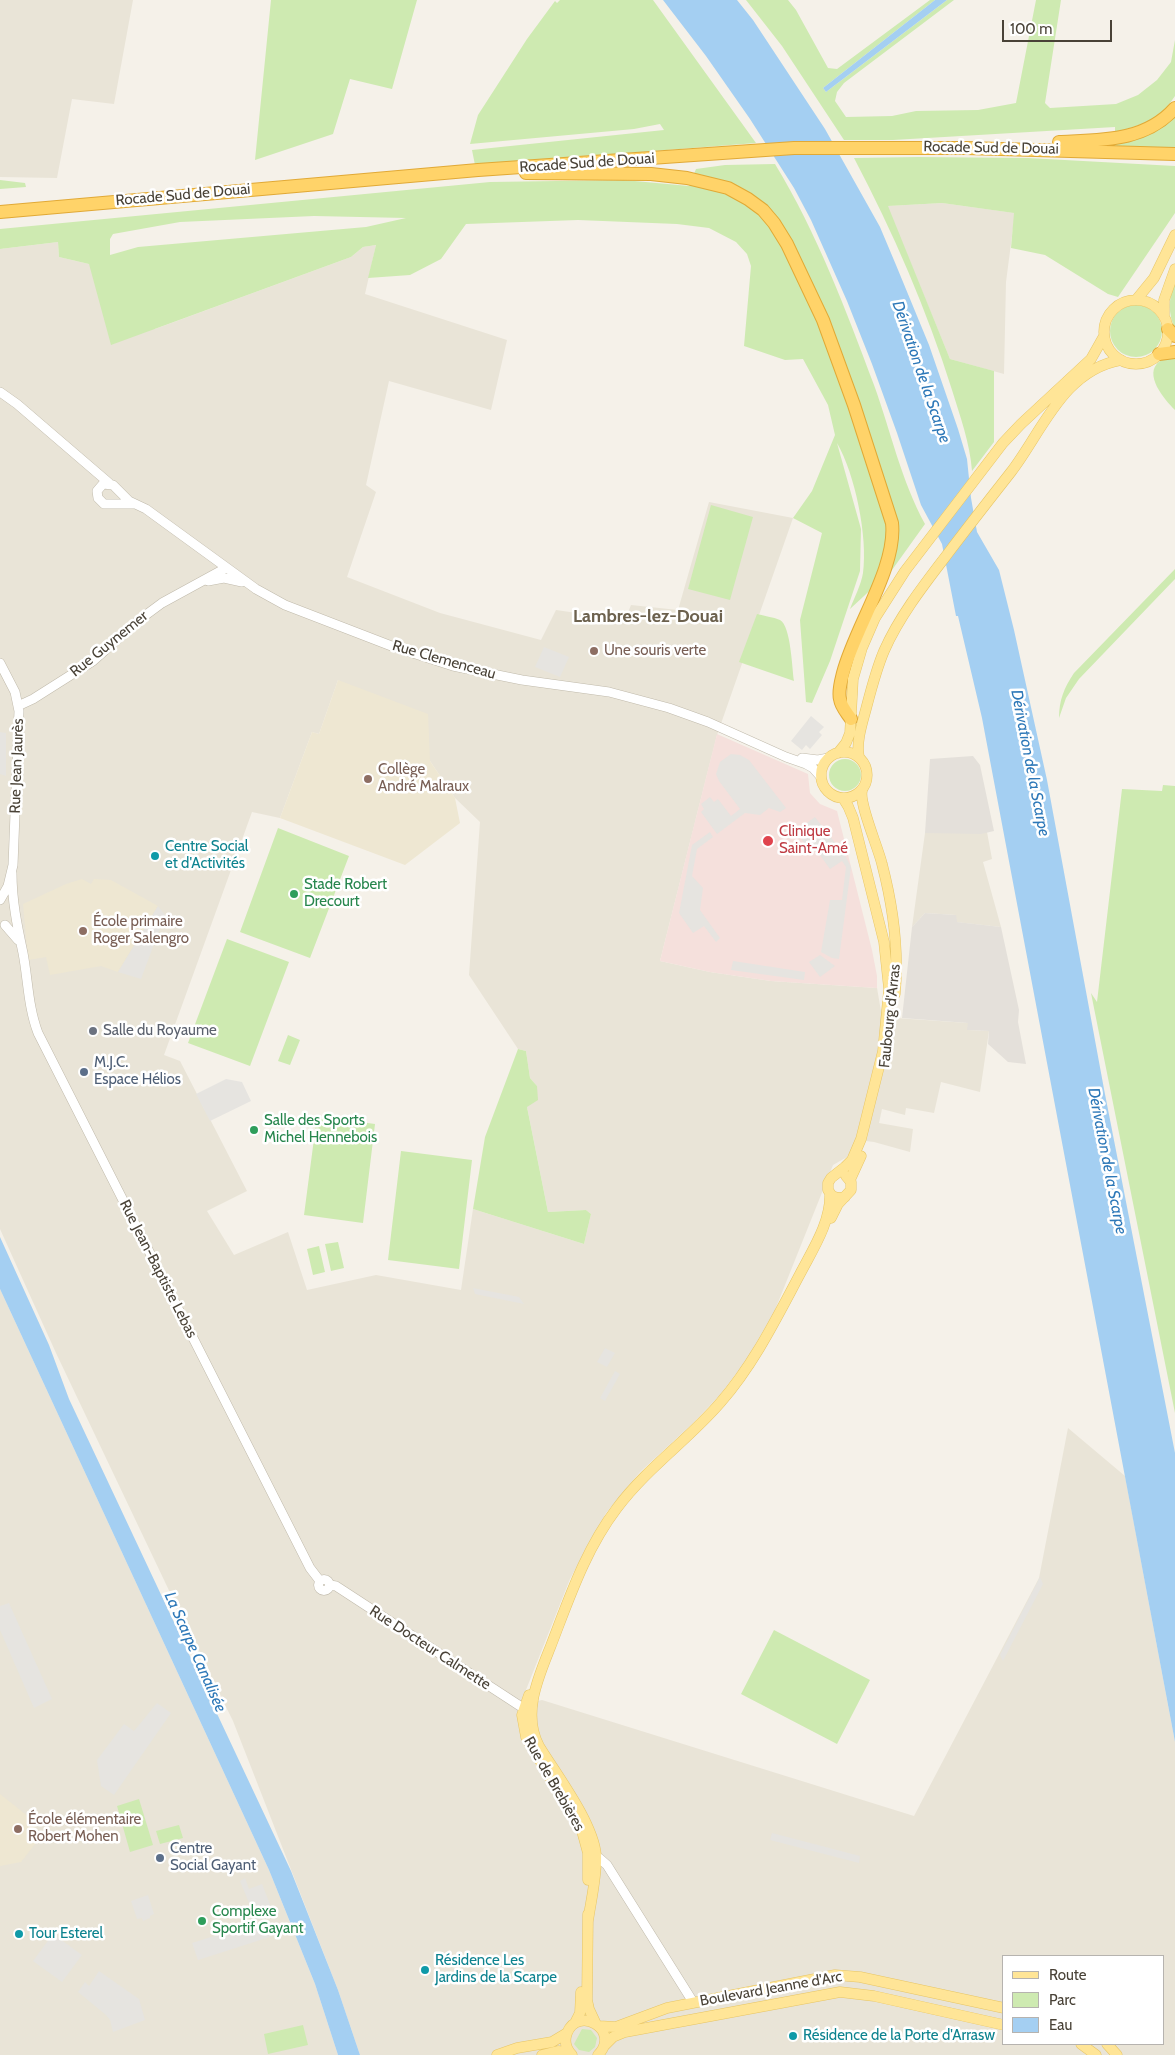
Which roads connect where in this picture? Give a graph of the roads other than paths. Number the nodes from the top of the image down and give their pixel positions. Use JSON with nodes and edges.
{"nodes":[{"id":1,"x":1175,"y":108,"type":"edge"},
{"id":2,"x":966,"y":148,"type":"junction"},
{"id":3,"x":855,"y":150,"type":"junction"},
{"id":4,"x":757,"y":154,"type":"junction"},
{"id":5,"x":1175,"y":154,"type":"edge"},
{"id":6,"x":1175,"y":160,"type":"edge"},
{"id":7,"x":477,"y":172,"type":"junction"},
{"id":8,"x":513,"y":173,"type":"junction"},
{"id":9,"x":432,"y":176,"type":"junction"},
{"id":10,"x":0,"y":212,"type":"edge"},
{"id":11,"x":0,"y":218,"type":"edge"},
{"id":12,"x":1175,"y":235,"type":"edge"},
{"id":13,"x":1175,"y":269,"type":"edge"},
{"id":14,"x":1136,"y":300,"type":"junction"},
{"id":15,"x":1164,"y":315,"type":"junction"},
{"id":16,"x":1172,"y":333,"type":"edge"},
{"id":17,"x":1104,"y":336,"type":"junction"},
{"id":18,"x":1175,"y":352,"type":"edge"},
{"id":19,"x":1160,"y":354,"type":"junction"},
{"id":20,"x":1122,"y":360,"type":"junction"},
{"id":21,"x":0,"y":392,"type":"edge"},
{"id":22,"x":83,"y":462,"type":"junction"},
{"id":23,"x":109,"y":483,"type":"junction"},
{"id":24,"x":97,"y":490,"type":"junction"},
{"id":25,"x":117,"y":491,"type":"junction"},
{"id":26,"x":111,"y":504,"type":"junction"},
{"id":27,"x":134,"y":504,"type":"junction"},
{"id":28,"x":212,"y":558,"type":"junction"},
{"id":29,"x":227,"y":568,"type":"junction"},
{"id":30,"x":219,"y":578,"type":"junction"},
{"id":31,"x":204,"y":580,"type":"junction"},
{"id":32,"x":252,"y":586,"type":"junction"},
{"id":33,"x":0,"y":663,"type":"edge"},
{"id":34,"x":18,"y":706,"type":"junction"},
{"id":35,"x":851,"y":719,"type":"junction"},
{"id":36,"x":779,"y":754,"type":"junction"},
{"id":37,"x":833,"y":755,"type":"junction"},
{"id":38,"x":860,"y":757,"type":"junction"},
{"id":39,"x":821,"y":777,"type":"junction"},
{"id":40,"x":862,"y":790,"type":"junction"},
{"id":41,"x":843,"y":798,"type":"junction"},
{"id":42,"x":12,"y":873,"type":"junction"},
{"id":43,"x":0,"y":900,"type":"edge"},
{"id":44,"x":14,"y":904,"type":"junction"},
{"id":45,"x":16,"y":916,"type":"junction"},
{"id":46,"x":2,"y":925,"type":"edge"},
{"id":47,"x":21,"y":947,"type":"junction"},
{"id":48,"x":835,"y":1175,"type":"junction"},
{"id":49,"x":850,"y":1180,"type":"junction"},
{"id":50,"x":830,"y":1193,"type":"junction"},
{"id":51,"x":845,"y":1197,"type":"junction"},
{"id":52,"x":817,"y":1243,"type":"junction"},
{"id":53,"x":320,"y":1581,"type":"joint"},
{"id":54,"x":528,"y":1708,"type":"junction"},
{"id":55,"x":592,"y":1859,"type":"junction"},
{"id":56,"x":586,"y":1974,"type":"junction"},
{"id":57,"x":693,"y":2002,"type":"junction"},
{"id":58,"x":1002,"y":2008,"type":"edge"},
{"id":59,"x":575,"y":2023,"type":"junction"},
{"id":60,"x":598,"y":2025,"type":"junction"},
{"id":61,"x":1002,"y":2025,"type":"edge"},
{"id":62,"x":567,"y":2033,"type":"junction"},
{"id":63,"x":1082,"y":2045,"type":"edge"},
{"id":64,"x":1109,"y":2045,"type":"edge"},
{"id":65,"x":601,"y":2050,"type":"edge"},
{"id":66,"x":571,"y":2054,"type":"edge"},
{"id":67,"x":497,"y":2055,"type":"edge"},
{"id":68,"x":542,"y":2055,"type":"edge"},
{"id":69,"x":1096,"y":2055,"type":"edge"},
{"id":70,"x":1117,"y":2055,"type":"edge"}],
"edges":[{"from":1,"to":2,"type":"highway"},
{"from":2,"to":3,"type":"highway","name":"Rocade Sud de Douai"},
{"from":2,"to":5,"type":"highway","name":"Rocade Sud de Douai"},
{"from":3,"to":4,"type":"highway","name":"Rocade Sud de Douai"},
{"from":3,"to":6,"type":"highway","name":"Rocade Sud de Douai"},
{"from":4,"to":7,"type":"highway","name":"Rocade Sud de Douai"},
{"from":4,"to":8,"type":"highway","name":"Rocade Sud de Douai"},
{"from":7,"to":8,"type":"highway","name":"Rocade Sud de Douai"},
{"from":7,"to":9,"type":"highway","name":"Rocade Sud de Douai"},
{"from":8,"to":35,"type":"highway"},
{"from":9,"to":10,"type":"highway","name":"Rocade Sud de Douai"},
{"from":9,"to":11,"type":"highway","name":"Rocade Sud de Douai"},
{"from":12,"to":14,"type":"main road"},
{"from":13,"to":15,"type":"main road"},
{"from":14,"to":15,"type":"main road"},
{"from":14,"to":17,"type":"main road"},
{"from":15,"to":16,"type":"main road"},
{"from":16,"to":19,"type":"main road"},
{"from":17,"to":20,"type":"main road"},
{"from":17,"to":35,"type":"main road"},
{"from":18,"to":19,"type":"highway"},
{"from":19,"to":20,"type":"main road"},
{"from":20,"to":38,"type":"main road"},
{"from":21,"to":22,"type":"street"},
{"from":22,"to":23,"type":"street"},
{"from":22,"to":24,"type":"street"},
{"from":23,"to":24,"type":"street"},
{"from":23,"to":25,"type":"street"},
{"from":24,"to":26,"type":"street"},
{"from":25,"to":26,"type":"street"},
{"from":25,"to":27,"type":"street","name":"Rue Clemenceau"},
{"from":26,"to":27,"type":"street","name":"Rue Clemenceau"},
{"from":27,"to":28,"type":"street","name":"Rue Clemenceau"},
{"from":28,"to":29,"type":"street","name":"Rue Clemenceau"},
{"from":28,"to":31,"type":"street"},
{"from":29,"to":30,"type":"street"},
{"from":29,"to":31,"type":"street","name":"Rue Guynemer"},
{"from":29,"to":32,"type":"street","name":"Rue Clemenceau"},
{"from":30,"to":31,"type":"street","name":"Rue Guynemer"},
{"from":30,"to":32,"type":"street","name":"Rue Guynemer"},
{"from":31,"to":34,"type":"street","name":"Rue Guynemer"},
{"from":32,"to":36,"type":"street","name":"Rue Clemenceau"},
{"from":33,"to":34,"type":"street","name":"Rue Jean Jaurès"},
{"from":34,"to":42,"type":"street","name":"Rue Jean Jaurès"},
{"from":35,"to":37,"type":"main road"},
{"from":36,"to":37,"type":"street","name":"Rue Clemenceau"},
{"from":36,"to":39,"type":"street","name":"Rue Clemenceau"},
{"from":37,"to":38,"type":"main road"},
{"from":37,"to":39,"type":"main road"},
{"from":38,"to":40,"type":"main road"},
{"from":39,"to":41,"type":"main road"},
{"from":40,"to":41,"type":"main road"},
{"from":40,"to":49,"type":"main road","name":"Faubourg d'Arras"},
{"from":41,"to":48,"type":"main road","name":"Faubourg d'Arras"},
{"from":42,"to":43,"type":"street","name":"Rue Jean Jaurès"},
{"from":42,"to":44,"type":"street","name":"Rue Jean Jaurès"},
{"from":43,"to":44,"type":"street"},
{"from":44,"to":45,"type":"street","name":"Rue Jean Jaurès"},
{"from":45,"to":46,"type":"street"},
{"from":45,"to":47,"type":"street","name":"Rue Jean-Baptiste Lebas"},
{"from":46,"to":47,"type":"street","name":"Rue Jean-Baptiste Lebas"},
{"from":47,"to":53,"type":"street","name":"Rue Jean-Baptiste Lebas"},
{"from":48,"to":49,"type":"main road"},
{"from":48,"to":50,"type":"main road"},
{"from":49,"to":51,"type":"main road"},
{"from":50,"to":51,"type":"main road"},
{"from":50,"to":52,"type":"main road"},
{"from":51,"to":52,"type":"main road"},
{"from":52,"to":54,"type":"main road"},
{"from":53,"to":54,"type":"street","name":"Rue Docteur Calmette"},
{"from":54,"to":55,"type":"main road","name":"Rue de Brebières"},
{"from":55,"to":56,"type":"main road","name":"Rue de Brebières"},
{"from":55,"to":57,"type":"street"},
{"from":56,"to":59,"type":"main road","name":"Rue de Brebières"},
{"from":56,"to":60,"type":"main road","name":"Rue de Brebières"},
{"from":57,"to":58,"type":"main road","name":"Boulevard Jeanne d'Arc"},
{"from":57,"to":60,"type":"main road","name":"Boulevard Jeanne d'Arc"},
{"from":59,"to":60,"type":"main road","name":"Boulevard Jeanne d'Arc"},
{"from":59,"to":62,"type":"main road"},
{"from":60,"to":65,"type":"main road","name":"Rue de Brebières"},
{"from":61,"to":65,"type":"main road","name":"Boulevard Jeanne d'Arc"},
{"from":62,"to":66,"type":"main road"},
{"from":62,"to":67,"type":"main road"},
{"from":63,"to":69,"type":"main road"},
{"from":64,"to":70,"type":"main road"},
{"from":66,"to":68,"type":"main road"}]}
